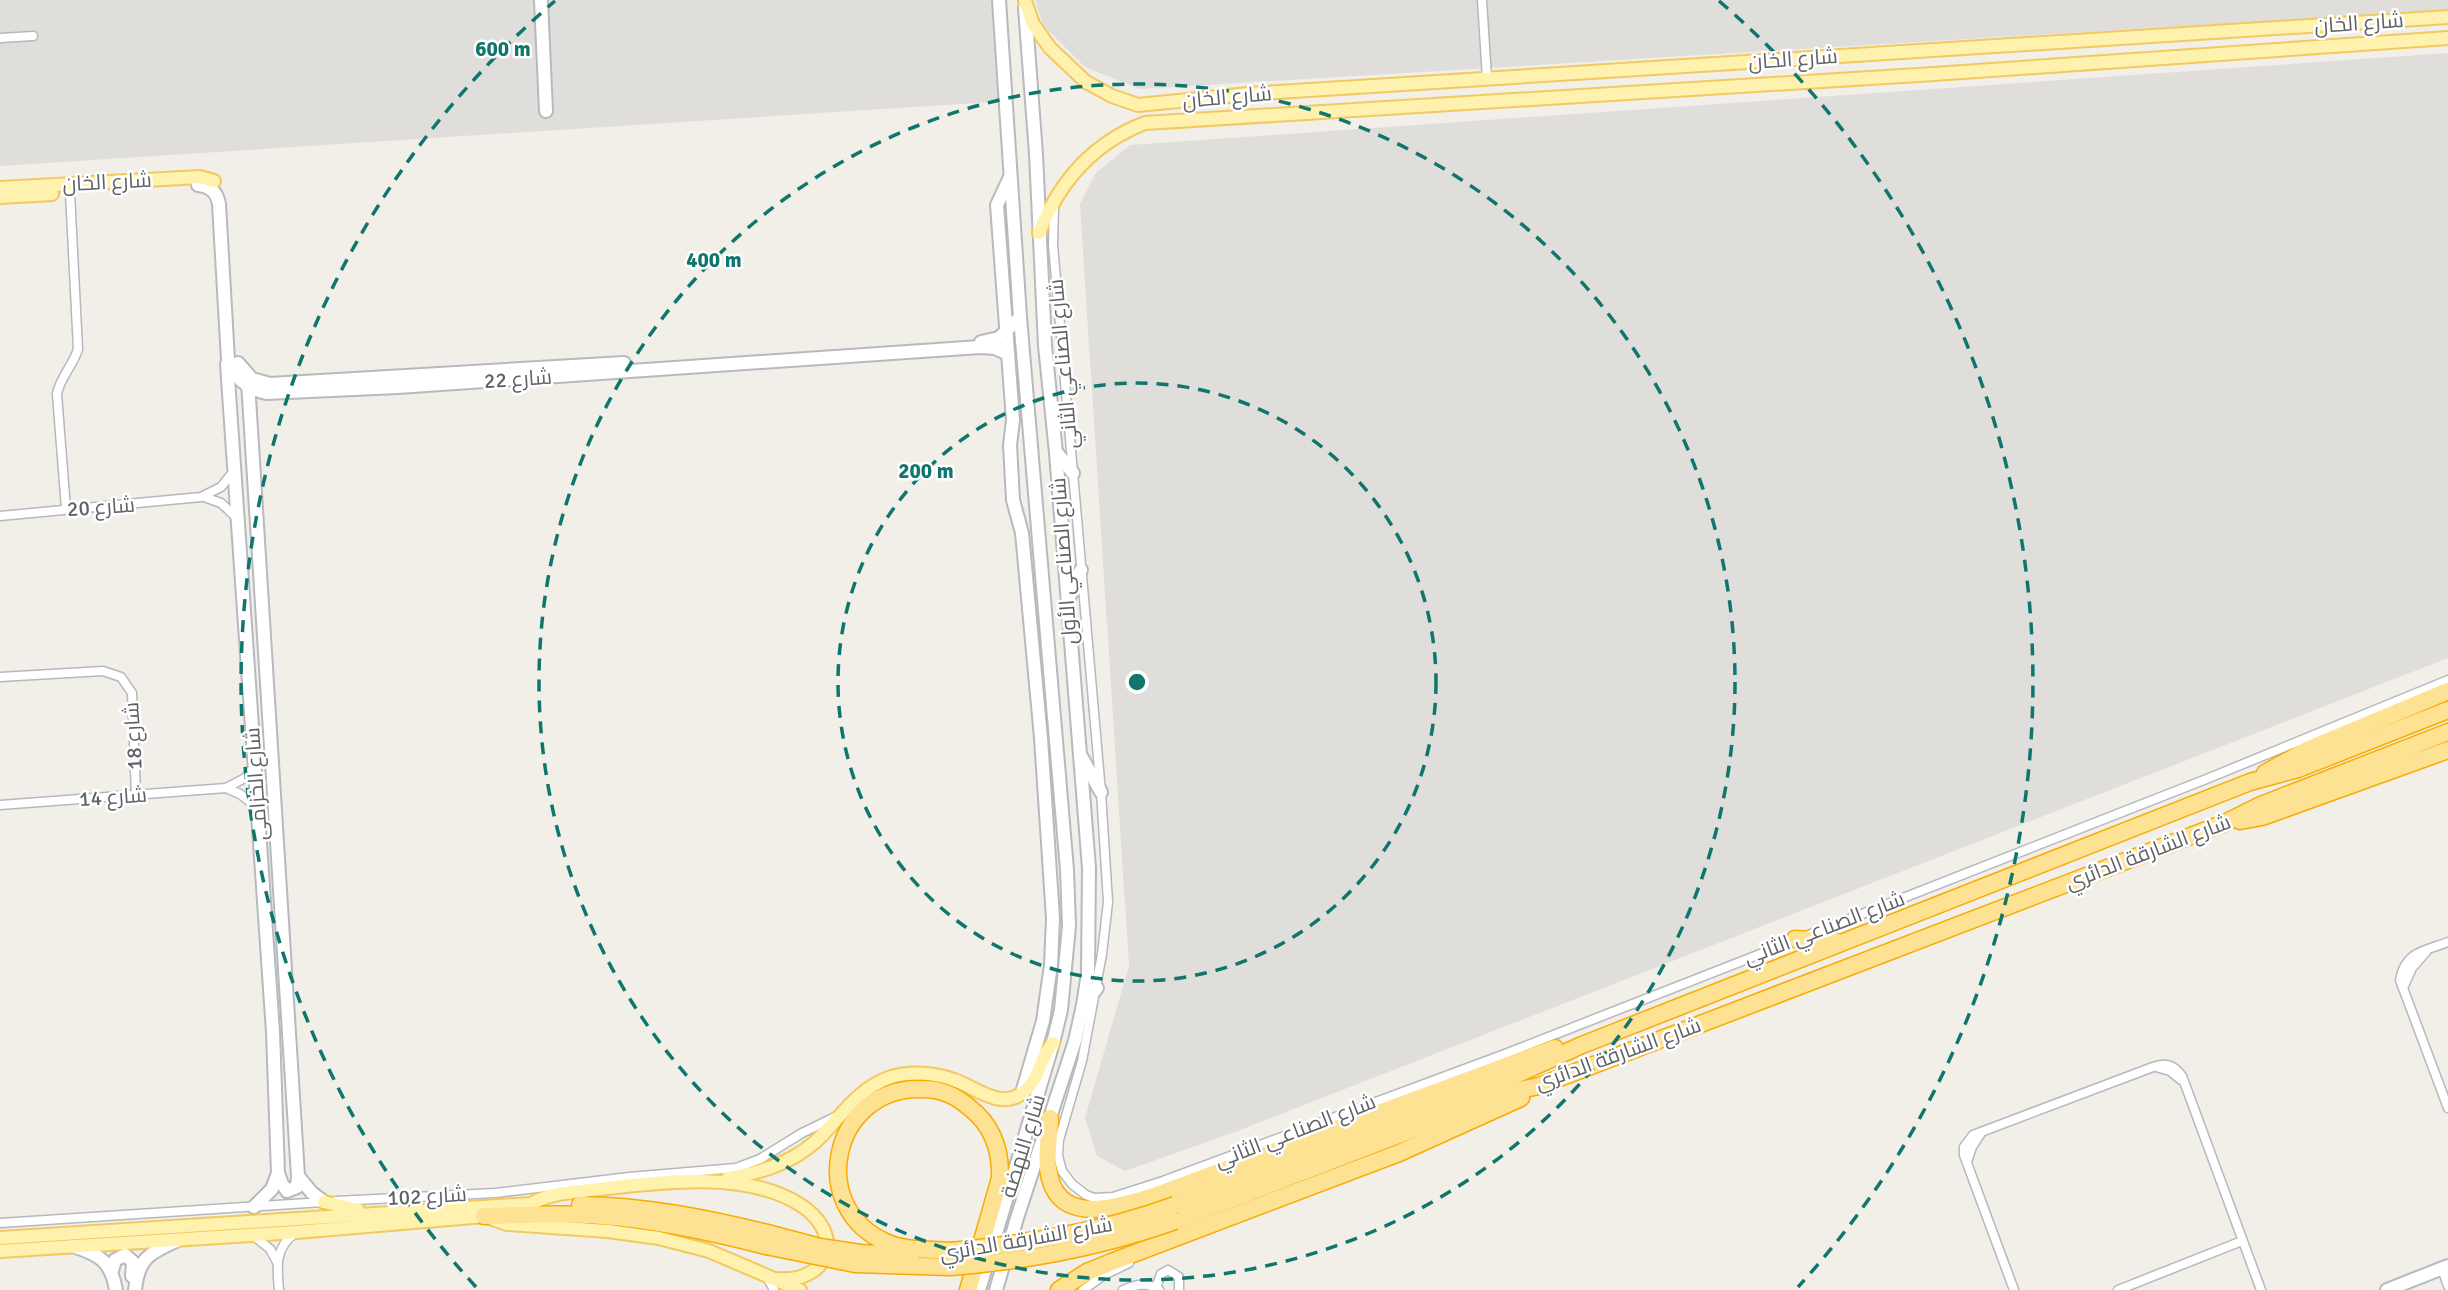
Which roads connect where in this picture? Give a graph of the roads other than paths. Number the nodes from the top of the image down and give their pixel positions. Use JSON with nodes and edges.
{"nodes":[{"id":1,"x":541,"y":0,"type":"edge"},
{"id":2,"x":999,"y":0,"type":"edge"},
{"id":3,"x":1025,"y":0,"type":"edge"},
{"id":4,"x":1482,"y":0,"type":"edge"},
{"id":5,"x":2448,"y":17,"type":"edge"},
{"id":6,"x":33,"y":36,"type":"dead end"},
{"id":7,"x":0,"y":38,"type":"edge"},
{"id":8,"x":2448,"y":38,"type":"edge"},
{"id":9,"x":1487,"y":78,"type":"junction"},
{"id":10,"x":546,"y":111,"type":"dead end"},
{"id":11,"x":1010,"y":176,"type":"junction"},
{"id":12,"x":214,"y":181,"type":"joint"},
{"id":13,"x":198,"y":185,"type":"joint"},
{"id":14,"x":0,"y":188,"type":"edge"},
{"id":15,"x":70,"y":193,"type":"junction"},
{"id":16,"x":0,"y":197,"type":"edge"},
{"id":17,"x":1055,"y":197,"type":"junction"},
{"id":18,"x":1039,"y":233,"type":"junction"},
{"id":19,"x":1020,"y":317,"type":"junction"},
{"id":20,"x":1006,"y":331,"type":"junction"},
{"id":21,"x":227,"y":353,"type":"junction"},
{"id":22,"x":1008,"y":354,"type":"junction"},
{"id":23,"x":248,"y":381,"type":"junction"},
{"id":24,"x":1056,"y":453,"type":"junction"},
{"id":25,"x":236,"y":468,"type":"junction"},
{"id":26,"x":1073,"y":473,"type":"junction"},
{"id":27,"x":201,"y":497,"type":"junction"},
{"id":28,"x":66,"y":509,"type":"junction"},
{"id":29,"x":0,"y":516,"type":"edge"},
{"id":30,"x":239,"y":520,"type":"junction"},
{"id":31,"x":1081,"y":570,"type":"junction"},
{"id":32,"x":1067,"y":604,"type":"junction"},
{"id":33,"x":0,"y":677,"type":"edge"},
{"id":34,"x":2448,"y":680,"type":"edge"},
{"id":35,"x":2448,"y":691,"type":"edge"},
{"id":36,"x":2448,"y":710,"type":"edge"},
{"id":37,"x":2448,"y":732,"type":"edge"},
{"id":38,"x":2448,"y":750,"type":"edge"},
{"id":39,"x":1078,"y":751,"type":"junction"},
{"id":40,"x":254,"y":767,"type":"junction"},
{"id":41,"x":2250,"y":782,"type":"junction"},
{"id":42,"x":1044,"y":783,"type":"junction"},
{"id":43,"x":226,"y":788,"type":"junction"},
{"id":44,"x":1101,"y":793,"type":"junction"},
{"id":45,"x":136,"y":795,"type":"junction"},
{"id":46,"x":0,"y":805,"type":"edge"},
{"id":47,"x":258,"y":808,"type":"junction"},
{"id":48,"x":1063,"y":810,"type":"junction"},
{"id":49,"x":2227,"y":822,"type":"junction"},
{"id":50,"x":1069,"y":926,"type":"junction"},
{"id":51,"x":1795,"y":939,"type":"junction"},
{"id":52,"x":1053,"y":942,"type":"junction"},
{"id":53,"x":2448,"y":942,"type":"edge"},
{"id":54,"x":1843,"y":943,"type":"junction"},
{"id":55,"x":268,"y":980,"type":"junction"},
{"id":56,"x":1097,"y":988,"type":"junction"},
{"id":57,"x":1083,"y":1005,"type":"junction"},
{"id":58,"x":289,"y":1036,"type":"junction"},
{"id":59,"x":1054,"y":1043,"type":"junction"},
{"id":60,"x":1582,"y":1045,"type":"junction"},
{"id":61,"x":1539,"y":1086,"type":"junction"},
{"id":62,"x":1022,"y":1093,"type":"junction"},
{"id":63,"x":2448,"y":1108,"type":"edge"},
{"id":64,"x":840,"y":1115,"type":"junction"},
{"id":65,"x":1050,"y":1118,"type":"junction"},
{"id":66,"x":278,"y":1173,"type":"junction"},
{"id":67,"x":298,"y":1176,"type":"junction"},
{"id":68,"x":706,"y":1182,"type":"junction"},
{"id":69,"x":324,"y":1202,"type":"junction"},
{"id":70,"x":531,"y":1204,"type":"junction"},
{"id":71,"x":254,"y":1207,"type":"junction"},
{"id":72,"x":369,"y":1213,"type":"junction"},
{"id":73,"x":1175,"y":1213,"type":"junction"},
{"id":74,"x":484,"y":1216,"type":"junction"},
{"id":75,"x":0,"y":1223,"type":"edge"},
{"id":76,"x":297,"y":1232,"type":"junction"},
{"id":77,"x":252,"y":1235,"type":"junction"},
{"id":78,"x":0,"y":1238,"type":"edge"},
{"id":79,"x":180,"y":1240,"type":"junction"},
{"id":80,"x":768,"y":1240,"type":"junction"},
{"id":81,"x":1167,"y":1241,"type":"junction"},
{"id":82,"x":2242,"y":1241,"type":"junction"},
{"id":83,"x":73,"y":1246,"type":"junction"},
{"id":84,"x":0,"y":1251,"type":"edge"},
{"id":85,"x":951,"y":1259,"type":"junction"},
{"id":86,"x":277,"y":1262,"type":"junction"},
{"id":87,"x":2445,"y":1268,"type":"edge"},
{"id":88,"x":112,"y":1271,"type":"junction"},
{"id":89,"x":772,"y":1281,"type":"edge"},
{"id":90,"x":973,"y":1286,"type":"edge"},
{"id":91,"x":2448,"y":1286,"type":"edge"},
{"id":92,"x":1157,"y":1289,"type":"edge"},
{"id":93,"x":116,"y":1290,"type":"edge"},
{"id":94,"x":134,"y":1290,"type":"edge"},
{"id":95,"x":279,"y":1290,"type":"edge"},
{"id":96,"x":786,"y":1290,"type":"edge"},
{"id":97,"x":800,"y":1290,"type":"edge"},
{"id":98,"x":959,"y":1290,"type":"edge"},
{"id":99,"x":996,"y":1290,"type":"edge"},
{"id":100,"x":1059,"y":1290,"type":"edge"},
{"id":101,"x":1083,"y":1290,"type":"edge"},
{"id":102,"x":1123,"y":1290,"type":"edge"},
{"id":103,"x":1180,"y":1290,"type":"edge"},
{"id":104,"x":2014,"y":1290,"type":"edge"},
{"id":105,"x":2118,"y":1290,"type":"edge"},
{"id":106,"x":2261,"y":1290,"type":"edge"},
{"id":107,"x":2387,"y":1290,"type":"edge"}],
"edges":[{"from":1,"to":10,"type":"street"},
{"from":2,"to":11,"type":"street","name":"شارع الصناعي الأول"},
{"from":3,"to":9,"type":"main road","name":"شارع الخان"},
{"from":3,"to":18,"type":"street","name":"شارع الصناعي الأول"},
{"from":4,"to":9,"type":"street"},
{"from":5,"to":9,"type":"main road","name":"شارع الخان"},
{"from":6,"to":7,"type":"street"},
{"from":8,"to":17,"type":"main road","name":"شارع الخان"},
{"from":11,"to":19,"type":"street","name":"شارع الصناعي الأول"},
{"from":11,"to":20,"type":"street"},
{"from":12,"to":14,"type":"main road","name":"شارع الخان"},
{"from":12,"to":23,"type":"street"},
{"from":13,"to":15,"type":"main road","name":"شارع الخان"},
{"from":13,"to":21,"type":"street"},
{"from":15,"to":16,"type":"main road","name":"شارع الخان"},
{"from":15,"to":28,"type":"street"},
{"from":17,"to":18,"type":"main road"},
{"from":17,"to":26,"type":"street","name":"شارع الصناعي الثاني"},
{"from":18,"to":24,"type":"street","name":"شارع الصناعي الأول"},
{"from":19,"to":20,"type":"street"},
{"from":19,"to":48,"type":"street","name":"شارع الصناعي الأول"},
{"from":20,"to":22,"type":"street"},
{"from":20,"to":23,"type":"street","name":"شارع 22"},
{"from":21,"to":23,"type":"street"},
{"from":21,"to":25,"type":"street","name":"شارع الخزامى"},
{"from":22,"to":23,"type":"street","name":"شارع 22"},
{"from":22,"to":42,"type":"street"},
{"from":23,"to":58,"type":"street","name":"شارع الخزامى"},
{"from":24,"to":26,"type":"street"},
{"from":24,"to":32,"type":"street","name":"شارع الصناعي الأول"},
{"from":25,"to":27,"type":"street"},
{"from":25,"to":30,"type":"street","name":"شارع الخزامى"},
{"from":26,"to":31,"type":"street","name":"شارع الصناعي الثاني"},
{"from":27,"to":28,"type":"street","name":"شارع 20"},
{"from":27,"to":30,"type":"street"},
{"from":28,"to":29,"type":"street","name":"شارع 20"},
{"from":30,"to":40,"type":"street","name":"شارع الخزامى"},
{"from":31,"to":32,"type":"street"},
{"from":31,"to":44,"type":"street","name":"شارع الصناعي الثاني"},
{"from":32,"to":39,"type":"street","name":"شارع الصناعي الأول"},
{"from":33,"to":45,"type":"street","name":"شارع 18"},
{"from":34,"to":51,"type":"street","name":"شارع الصناعي الثاني"},
{"from":35,"to":41,"type":"highway"},
{"from":36,"to":41,"type":"highway","name":"شارع الشارقة الدائري"},
{"from":37,"to":49,"type":"highway","name":"شارع الشارقة الدائري"},
{"from":38,"to":49,"type":"highway"},
{"from":39,"to":44,"type":"street"},
{"from":39,"to":57,"type":"street","name":"شارع الصناعي الأول"},
{"from":40,"to":43,"type":"street"},
{"from":40,"to":47,"type":"street","name":"شارع الخزامى"},
{"from":41,"to":54,"type":"highway","name":"شارع الشارقة الدائري"},
{"from":42,"to":48,"type":"street"},
{"from":42,"to":52,"type":"street"},
{"from":43,"to":45,"type":"street","name":"شارع 14"},
{"from":43,"to":47,"type":"street"},
{"from":44,"to":56,"type":"street","name":"شارع الصناعي الثاني"},
{"from":45,"to":46,"type":"street","name":"شارع 14"},
{"from":47,"to":55,"type":"street","name":"شارع الخزامى"},
{"from":48,"to":50,"type":"street","name":"شارع الصناعي الأول"},
{"from":49,"to":61,"type":"highway","name":"شارع الشارقة الدائري"},
{"from":50,"to":52,"type":"street"},
{"from":50,"to":59,"type":"street","name":"شارع الصناعي الأول"},
{"from":51,"to":54,"type":"highway"},
{"from":51,"to":56,"type":"street","name":"شارع الصناعي الثاني"},
{"from":52,"to":62,"type":"street"},
{"from":53,"to":63,"type":"street"},
{"from":54,"to":60,"type":"highway","name":"شارع الشارقة الدائري"},
{"from":55,"to":58,"type":"street"},
{"from":55,"to":66,"type":"street","name":"شارع الخزامى"},
{"from":56,"to":57,"type":"street"},
{"from":57,"to":65,"type":"street","name":"شارع الصناعي الأول"},
{"from":58,"to":67,"type":"street","name":"شارع الخزامى"},
{"from":59,"to":62,"type":"main road"},
{"from":59,"to":90,"type":"street","name":"شارع النهضة"},
{"from":60,"to":65,"type":"highway"},
{"from":60,"to":73,"type":"highway","name":"شارع الشارقة الدائري"},
{"from":61,"to":73,"type":"highway","name":"شارع الشارقة الدائري"},
{"from":61,"to":81,"type":"highway"},
{"from":62,"to":64,"type":"main road"},
{"from":64,"to":68,"type":"main road"},
{"from":64,"to":69,"type":"street","name":"شارع 102"},
{"from":65,"to":99,"type":"street","name":"شارع النهضة"},
{"from":66,"to":67,"type":"street"},
{"from":66,"to":71,"type":"street"},
{"from":67,"to":69,"type":"street"},
{"from":68,"to":70,"type":"main road"},
{"from":68,"to":89,"type":"main road"},
{"from":69,"to":71,"type":"street","name":"شارع 102"},
{"from":69,"to":72,"type":"main road"},
{"from":70,"to":72,"type":"main road","name":"شارع 102"},
{"from":70,"to":80,"type":"highway","name":"شارع 102"},
{"from":71,"to":75,"type":"street","name":"شارع 102"},
{"from":72,"to":78,"type":"main road","name":"شارع 102"},
{"from":73,"to":85,"type":"highway","name":"شارع الشارقة الدائري","bridge":true},
{"from":74,"to":76,"type":"main road","name":"شارع 102"},
{"from":74,"to":80,"type":"highway","name":"شارع 102"},
{"from":74,"to":89,"type":"main road"},
{"from":76,"to":77,"type":"main road","name":"شارع 102"},
{"from":76,"to":86,"type":"street"},
{"from":77,"to":79,"type":"main road","name":"شارع 102"},
{"from":77,"to":86,"type":"street"},
{"from":79,"to":83,"type":"main road","name":"شارع 102"},
{"from":79,"to":94,"type":"street"},
{"from":80,"to":85,"type":"highway","name":"شارع الشارقة الدائري","bridge":true},
{"from":81,"to":100,"type":"highway"},
{"from":81,"to":101,"type":"street"},
{"from":82,"to":104,"type":"street"},
{"from":82,"to":105,"type":"street"},
{"from":82,"to":106,"type":"street"},
{"from":83,"to":84,"type":"main road","name":"شارع 102"},
{"from":83,"to":88,"type":"street"},
{"from":85,"to":90,"type":"highway"},
{"from":86,"to":95,"type":"street"},
{"from":87,"to":91,"type":"street"},
{"from":87,"to":107,"type":"street"},
{"from":88,"to":93,"type":"street"},
{"from":88,"to":94,"type":"street"},
{"from":89,"to":96,"type":"main road"},
{"from":89,"to":97,"type":"main road"},
{"from":90,"to":98,"type":"street"},
{"from":92,"to":102,"type":"street"},
{"from":92,"to":103,"type":"street"}]}
